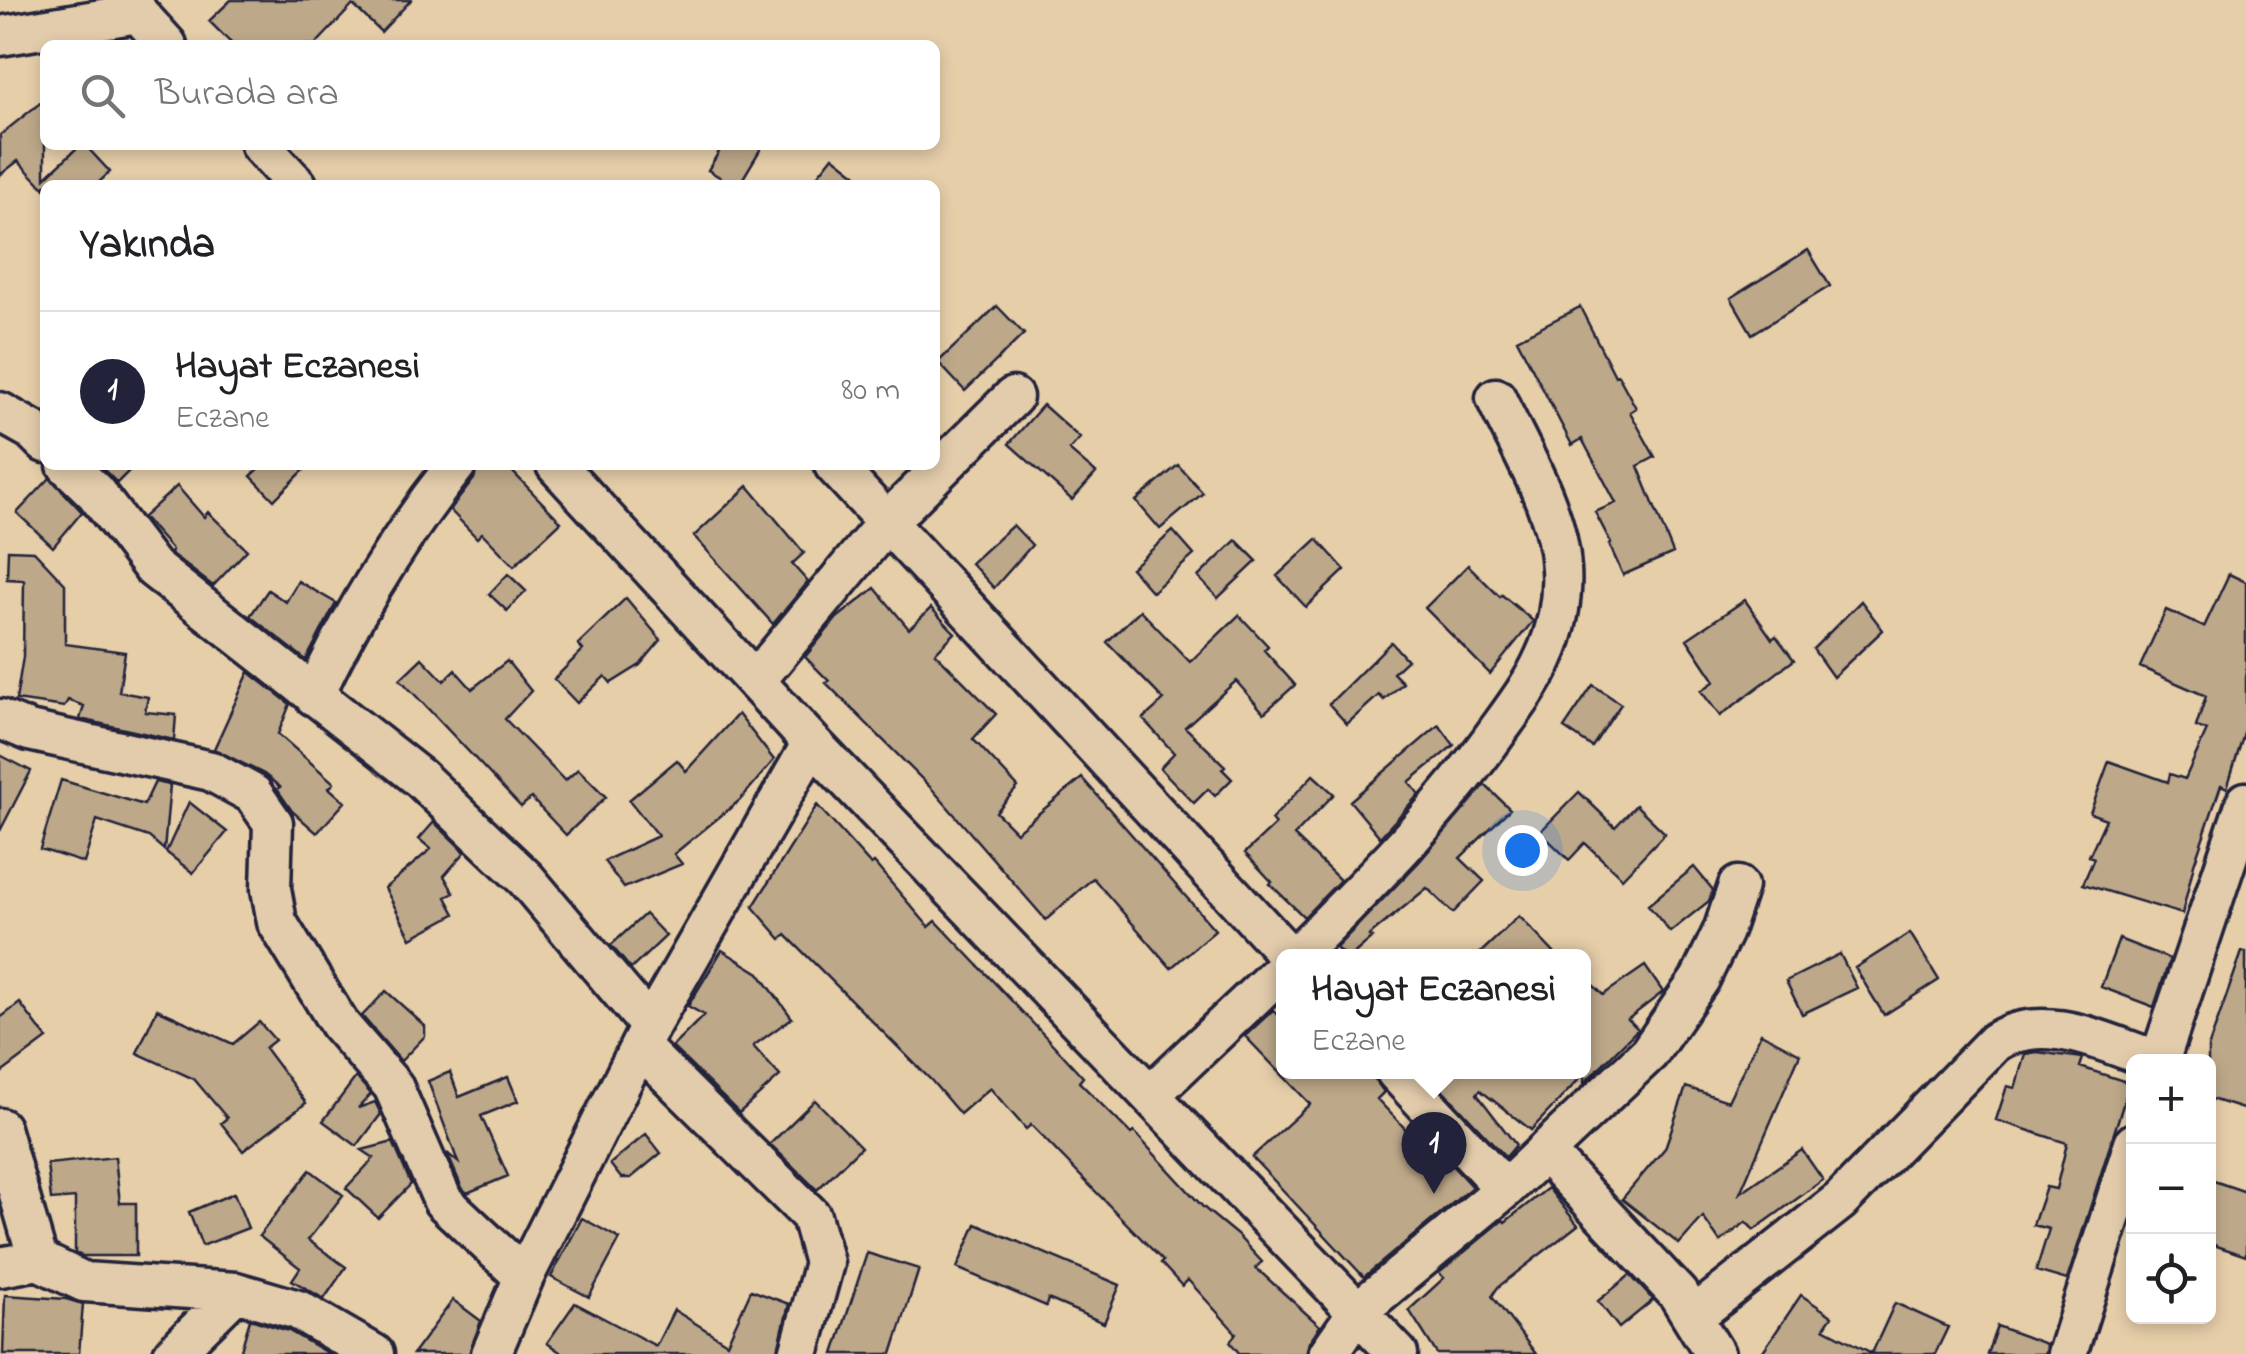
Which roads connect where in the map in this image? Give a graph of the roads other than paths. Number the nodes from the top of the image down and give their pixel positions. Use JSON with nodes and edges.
{"nodes":[{"id":1,"x":135,"y":7,"type":"edge"},
{"id":2,"x":0,"y":36,"type":"edge"},
{"id":3,"x":163,"y":40,"type":"edge"},
{"id":4,"x":265,"y":150,"type":"edge"},
{"id":5,"x":292,"y":180,"type":"edge"},
{"id":6,"x":1012,"y":397,"type":"dead end"},
{"id":7,"x":1496,"y":398,"type":"dead end"},
{"id":8,"x":0,"y":412,"type":"edge"},
{"id":9,"x":40,"y":438,"type":"edge"},
{"id":10,"x":940,"y":469,"type":"edge"},
{"id":11,"x":72,"y":470,"type":"edge"},
{"id":12,"x":452,"y":470,"type":"edge"},
{"id":13,"x":561,"y":470,"type":"edge"},
{"id":14,"x":839,"y":470,"type":"edge"},
{"id":15,"x":939,"y":470,"type":"edge"},
{"id":16,"x":887,"y":522,"type":"junction"},
{"id":17,"x":756,"y":680,"type":"junction"},
{"id":18,"x":314,"y":696,"type":"junction"},
{"id":19,"x":0,"y":719,"type":"edge"},
{"id":20,"x":812,"y":742,"type":"junction"},
{"id":21,"x":2246,"y":802,"type":"edge"},
{"id":22,"x":1738,"y":886,"type":"dead end"},
{"id":23,"x":1286,"y":949,"type":"edge"},
{"id":24,"x":1300,"y":949,"type":"edge"},
{"id":25,"x":1276,"y":976,"type":"edge"},
{"id":26,"x":646,"y":1037,"type":"junction"},
{"id":27,"x":2137,"y":1054,"type":"edge"},
{"id":28,"x":2161,"y":1054,"type":"edge"},
{"id":29,"x":1402,"y":1079,"type":"edge"},
{"id":30,"x":1150,"y":1095,"type":"junction"},
{"id":31,"x":0,"y":1128,"type":"edge"},
{"id":32,"x":2134,"y":1144,"type":"edge"},
{"id":33,"x":1546,"y":1152,"type":"junction"},
{"id":34,"x":1505,"y":1190,"type":"junction"},
{"id":35,"x":38,"y":1260,"type":"junction"},
{"id":36,"x":0,"y":1267,"type":"edge"},
{"id":37,"x":524,"y":1277,"type":"junction"},
{"id":38,"x":236,"y":1292,"type":"junction"},
{"id":39,"x":1358,"y":1312,"type":"junction"},
{"id":40,"x":1694,"y":1316,"type":"junction"},
{"id":41,"x":498,"y":1351,"type":"edge"},
{"id":42,"x":173,"y":1354,"type":"edge"},
{"id":43,"x":374,"y":1354,"type":"edge"},
{"id":44,"x":799,"y":1354,"type":"edge"},
{"id":45,"x":1328,"y":1354,"type":"edge"},
{"id":46,"x":1398,"y":1354,"type":"edge"},
{"id":47,"x":1715,"y":1354,"type":"edge"},
{"id":48,"x":2066,"y":1354,"type":"edge"}],
"edges":[{"from":1,"to":2,"type":"street"},
{"from":1,"to":3,"type":"street"},
{"from":4,"to":5,"type":"street"},
{"from":6,"to":10,"type":"street"},
{"from":7,"to":24,"type":"street"},
{"from":8,"to":9,"type":"street"},
{"from":11,"to":18,"type":"street"},
{"from":12,"to":18,"type":"street"},
{"from":13,"to":17,"type":"street"},
{"from":14,"to":16,"type":"street"},
{"from":15,"to":16,"type":"street"},
{"from":16,"to":17,"type":"street"},
{"from":16,"to":23,"type":"street"},
{"from":17,"to":20,"type":"street"},
{"from":18,"to":26,"type":"street"},
{"from":19,"to":37,"type":"street"},
{"from":20,"to":26,"type":"street"},
{"from":20,"to":30,"type":"street"},
{"from":21,"to":28,"type":"street"},
{"from":22,"to":33,"type":"street"},
{"from":25,"to":30,"type":"street"},
{"from":26,"to":37,"type":"street"},
{"from":26,"to":44,"type":"street"},
{"from":27,"to":40,"type":"street"},
{"from":29,"to":34,"type":"street"},
{"from":30,"to":39,"type":"street"},
{"from":31,"to":35,"type":"street"},
{"from":32,"to":48,"type":"street"},
{"from":33,"to":34,"type":"street"},
{"from":33,"to":40,"type":"street"},
{"from":34,"to":39,"type":"street"},
{"from":35,"to":36,"type":"street"},
{"from":35,"to":38,"type":"street"},
{"from":37,"to":41,"type":"street"},
{"from":38,"to":42,"type":"street"},
{"from":38,"to":43,"type":"street"},
{"from":39,"to":45,"type":"street"},
{"from":39,"to":46,"type":"street"},
{"from":40,"to":47,"type":"street"}]}
